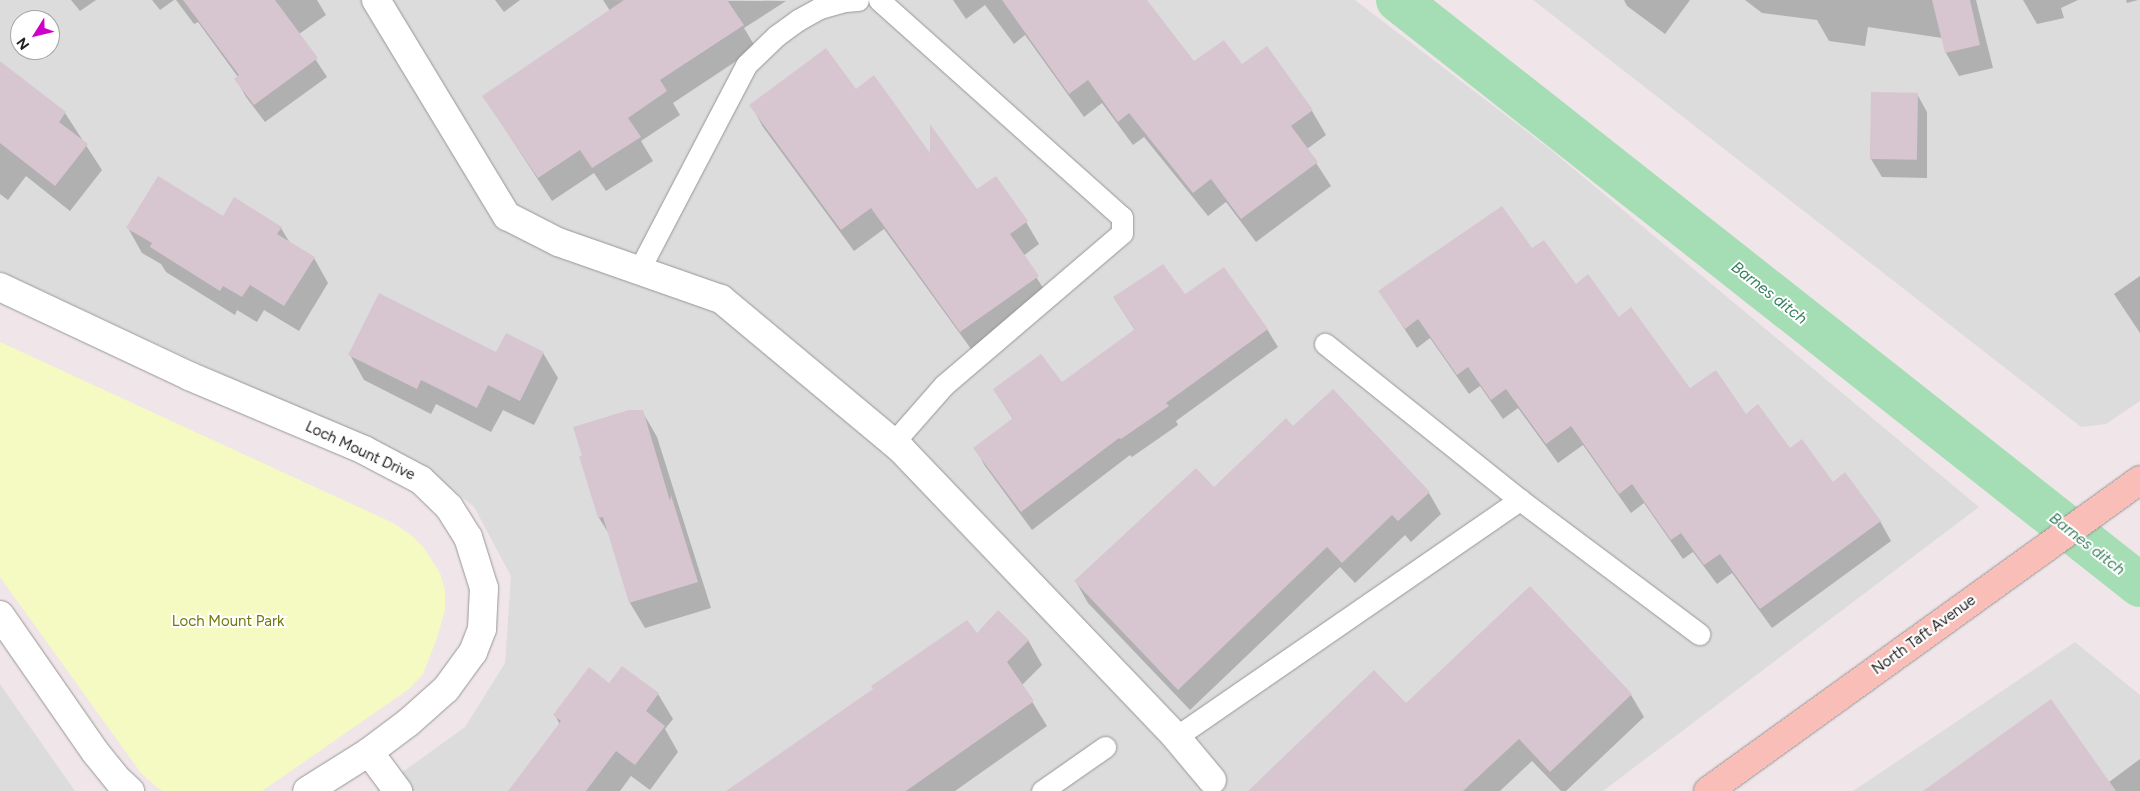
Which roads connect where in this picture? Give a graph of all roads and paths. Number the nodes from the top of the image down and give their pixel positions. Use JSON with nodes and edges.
{"nodes":[{"id":1,"x":376,"y":0,"type":"edge"},
{"id":2,"x":858,"y":0,"type":"edge"},
{"id":3,"x":879,"y":0,"type":"edge"},
{"id":4,"x":639,"y":270,"type":"junction"},
{"id":5,"x":0,"y":287,"type":"edge"},
{"id":6,"x":1325,"y":344,"type":"dead end"},
{"id":7,"x":893,"y":443,"type":"junction"},
{"id":8,"x":2140,"y":480,"type":"edge"},
{"id":9,"x":1520,"y":500,"type":"junction"},
{"id":10,"x":0,"y":615,"type":"edge"},
{"id":11,"x":1699,"y":634,"type":"dead end"},
{"id":12,"x":1176,"y":737,"type":"junction"},
{"id":13,"x":1105,"y":747,"type":"dead end"},
{"id":14,"x":369,"y":752,"type":"junction"},
{"id":15,"x":1219,"y":787,"type":"edge"},
{"id":16,"x":130,"y":791,"type":"edge"},
{"id":17,"x":307,"y":791,"type":"edge"},
{"id":18,"x":398,"y":791,"type":"edge"},
{"id":19,"x":1042,"y":791,"type":"edge"},
{"id":20,"x":1708,"y":791,"type":"edge"}],
"edges":[{"from":1,"to":4,"type":"street"},
{"from":2,"to":4,"type":"lane"},
{"from":3,"to":7,"type":"lane"},
{"from":4,"to":7,"type":"street"},
{"from":5,"to":14,"type":"street","name":"Loch Mount Drive"},
{"from":6,"to":9,"type":"lane"},
{"from":7,"to":12,"type":"street"},
{"from":8,"to":20,"type":"main road","name":"North Taft Avenue"},
{"from":9,"to":11,"type":"lane"},
{"from":9,"to":12,"type":"lane"},
{"from":10,"to":16,"type":"street"},
{"from":12,"to":15,"type":"street"},
{"from":13,"to":19,"type":"lane"},
{"from":14,"to":17,"type":"street","name":"Loch Mount Drive"},
{"from":14,"to":18,"type":"street"}]}
